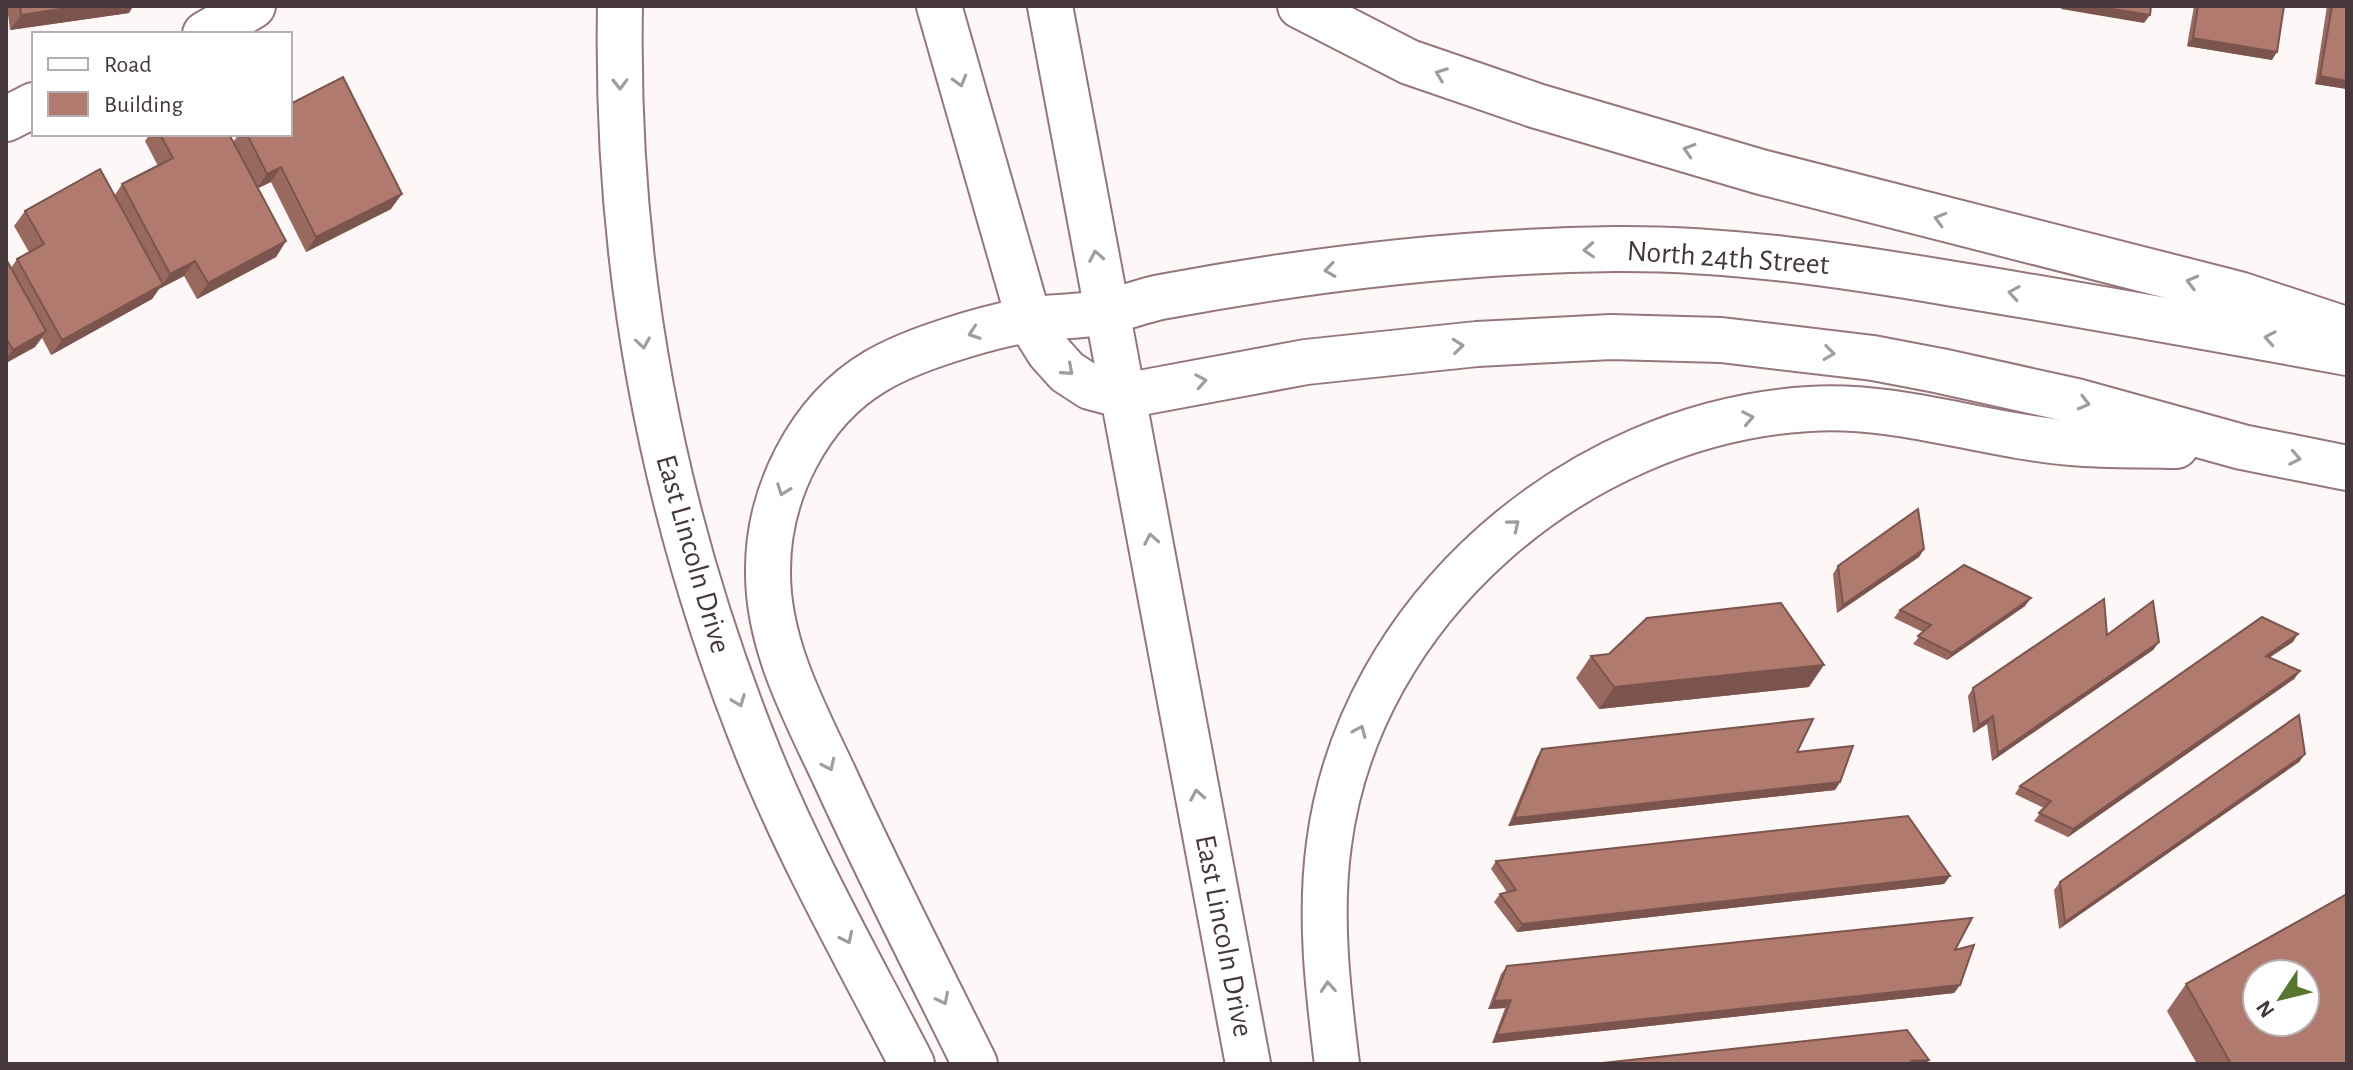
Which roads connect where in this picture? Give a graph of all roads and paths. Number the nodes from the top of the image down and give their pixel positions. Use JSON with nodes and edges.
{"nodes":[{"id":1,"x":253,"y":6,"type":"edge"},
{"id":2,"x":620,"y":6,"type":"edge"},
{"id":3,"x":939,"y":6,"type":"edge"},
{"id":4,"x":1050,"y":6,"type":"edge"},
{"id":5,"x":1300,"y":6,"type":"edge"},
{"id":6,"x":208,"y":32,"type":"edge"},
{"id":7,"x":32,"y":106,"type":"edge"},
{"id":8,"x":6,"y":119,"type":"edge"},
{"id":9,"x":1106,"y":312,"type":"junction"},
{"id":10,"x":1029,"y":320,"type":"junction"},
{"id":11,"x":2347,"y":330,"type":"edge"},
{"id":12,"x":2347,"y":353,"type":"edge"},
{"id":13,"x":1124,"y":396,"type":"junction"},
{"id":14,"x":2242,"y":447,"type":"junction"},
{"id":15,"x":2347,"y":468,"type":"edge"},
{"id":16,"x":912,"y":1064,"type":"edge"},
{"id":17,"x":975,"y":1064,"type":"edge"},
{"id":18,"x":1248,"y":1064,"type":"edge"},
{"id":19,"x":1337,"y":1064,"type":"edge"}],
"edges":[{"from":1,"to":6,"type":"main road"},
{"from":2,"to":16,"type":"main road","name":"East Lincoln Drive","one_way":true},
{"from":3,"to":10,"type":"main road","one_way":true},
{"from":9,"to":4,"type":"main road","name":"East Lincoln Drive","one_way":true},
{"from":11,"to":5,"type":"main road","one_way":true},
{"from":7,"to":8,"type":"main road"},
{"from":9,"to":10,"type":"main road","name":"North 24th Street"},
{"from":12,"to":9,"type":"main road","name":"North 24th Street","one_way":true},
{"from":9,"to":13,"type":"main road","name":"East Lincoln Drive"},
{"from":10,"to":13,"type":"main road","one_way":true},
{"from":10,"to":17,"type":"main road","name":"North 24th Street","one_way":true},
{"from":13,"to":14,"type":"main road","one_way":true},
{"from":18,"to":13,"type":"main road","name":"East Lincoln Drive","one_way":true},
{"from":14,"to":15,"type":"main road","one_way":true},
{"from":19,"to":14,"type":"main road","one_way":true}]}
